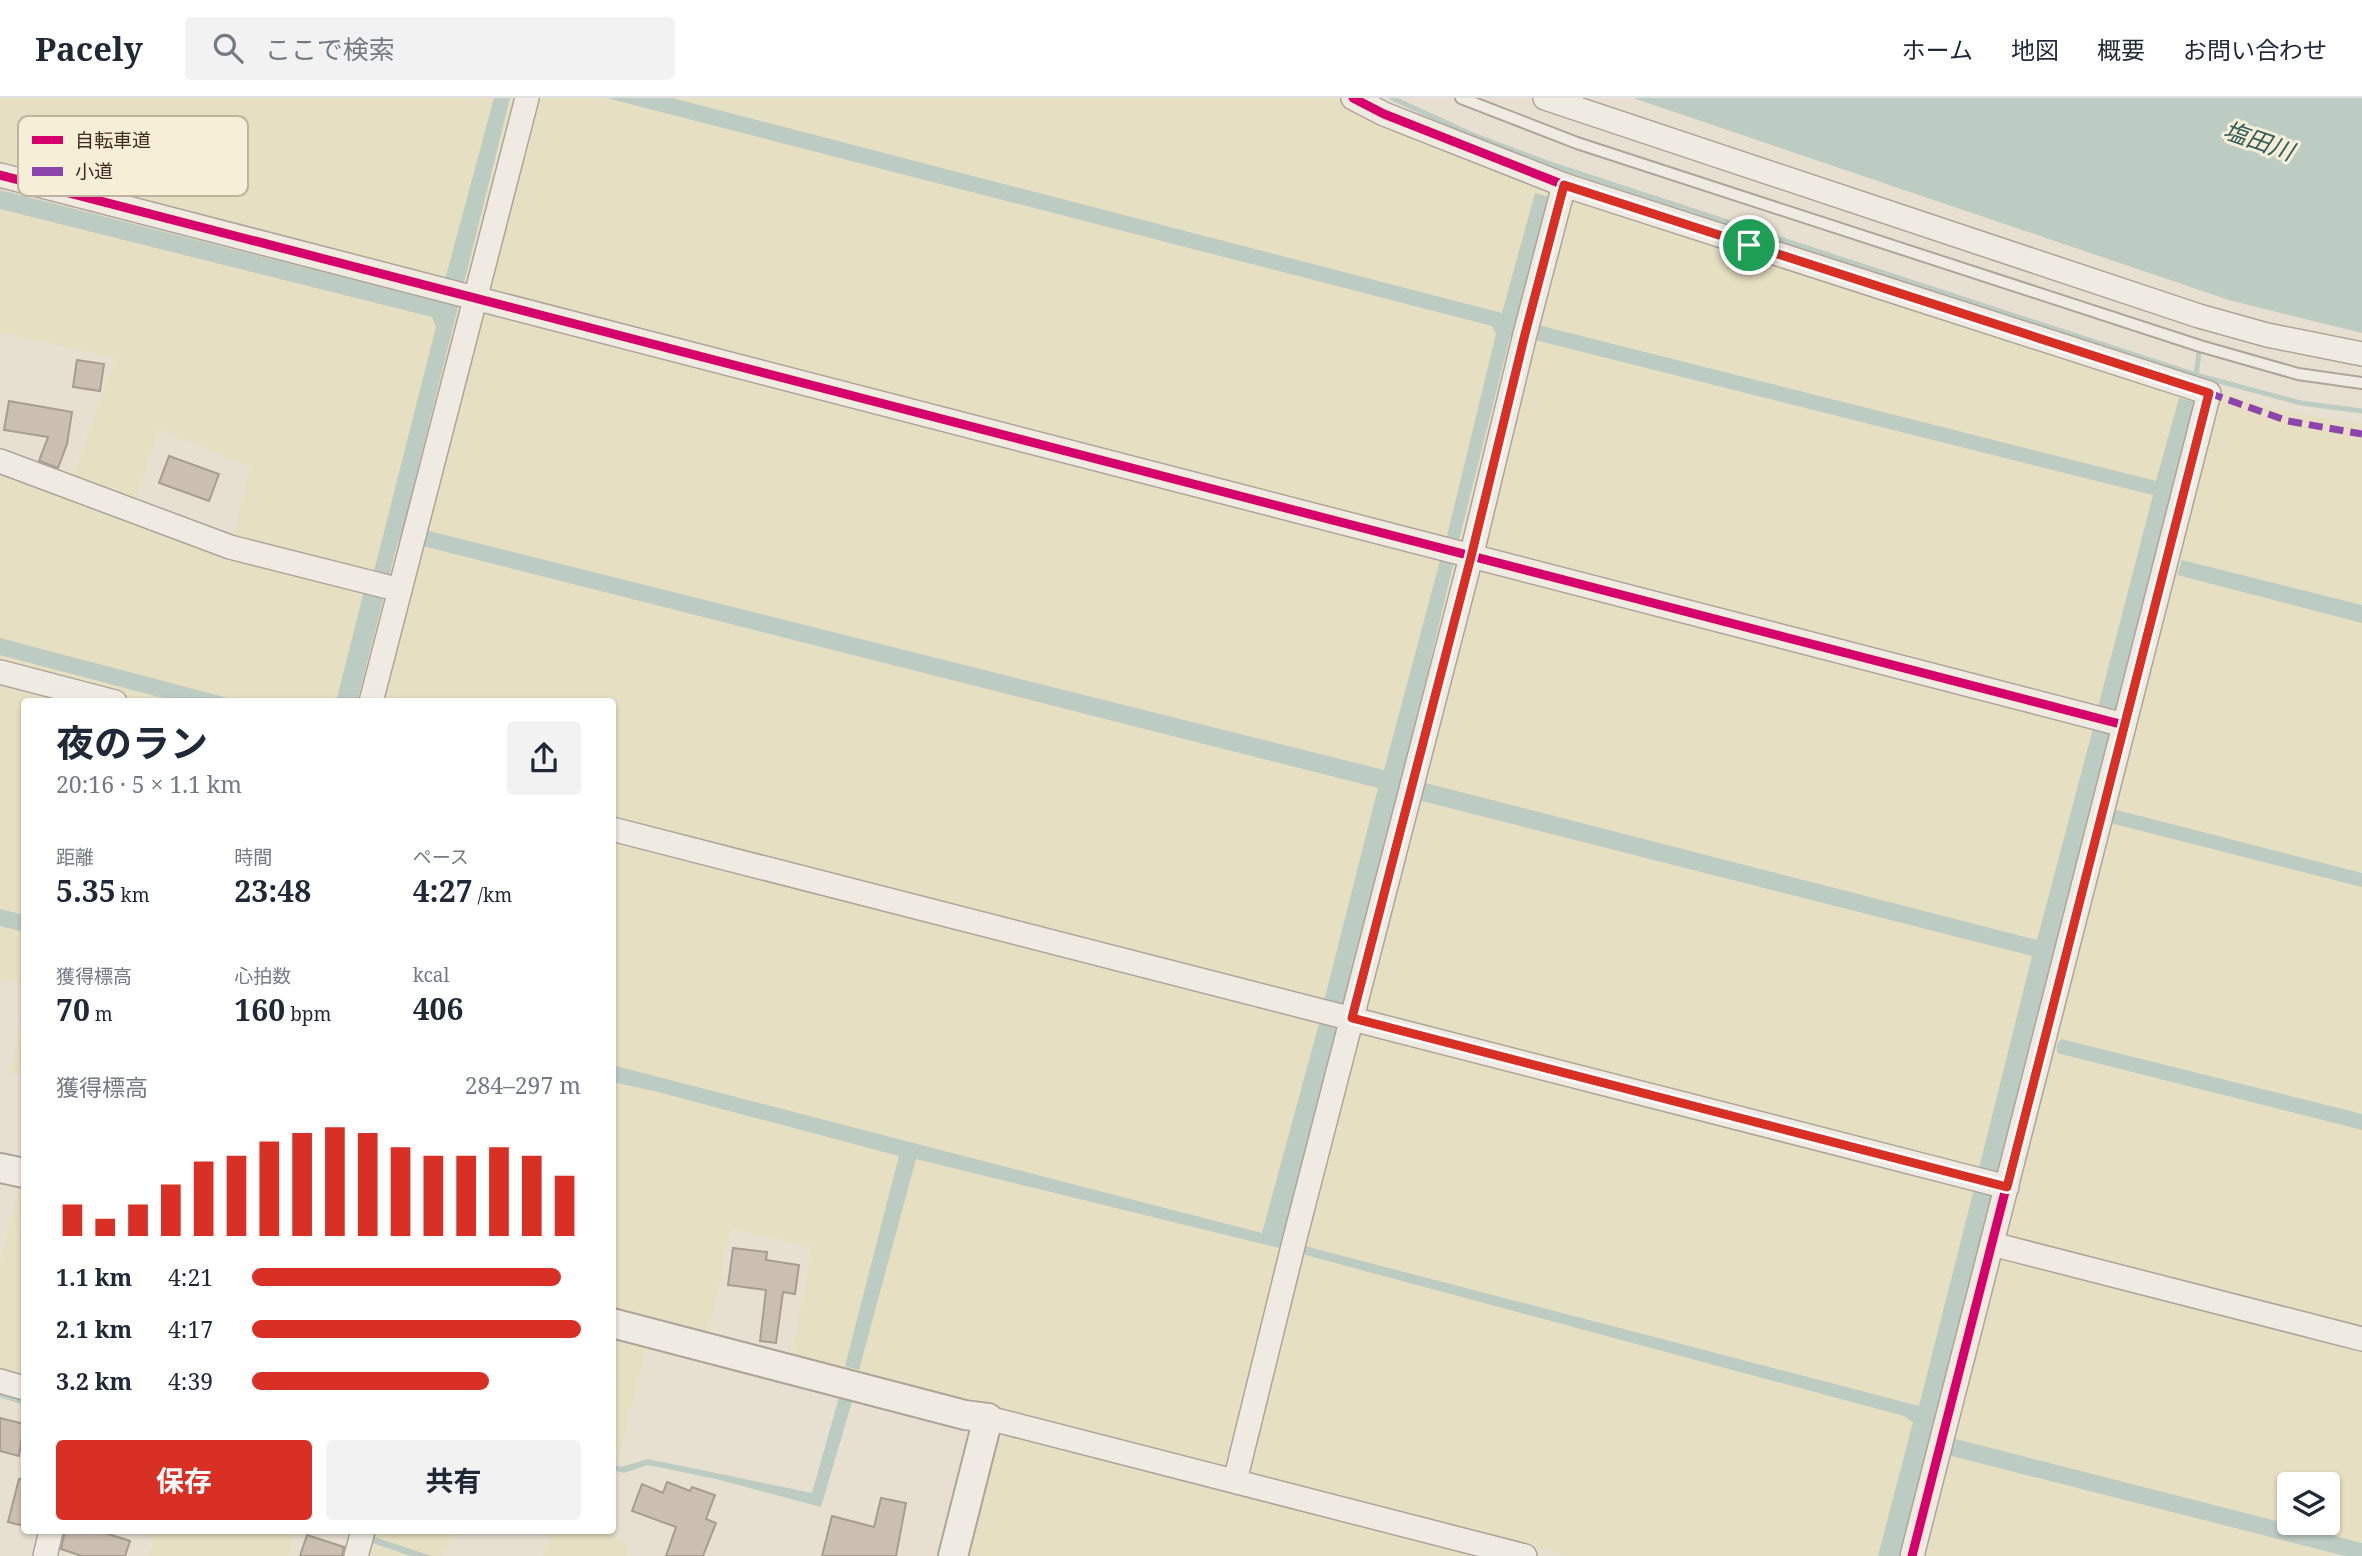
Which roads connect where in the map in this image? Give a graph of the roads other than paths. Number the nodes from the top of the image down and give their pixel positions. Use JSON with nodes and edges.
{"nodes":[{"id":1,"x":527,"y":98,"type":"edge"},
{"id":2,"x":1353,"y":98,"type":"edge"},
{"id":3,"x":1461,"y":98,"type":"edge"},
{"id":4,"x":1545,"y":98,"type":"edge"},
{"id":5,"x":0,"y":176,"type":"edge"},
{"id":6,"x":18,"y":181,"type":"edge"},
{"id":7,"x":1564,"y":185,"type":"junction"},
{"id":8,"x":77,"y":196,"type":"edge"},
{"id":9,"x":469,"y":298,"type":"junction"},
{"id":10,"x":2362,"y":354,"type":"edge"},
{"id":11,"x":2362,"y":383,"type":"edge"},
{"id":12,"x":0,"y":461,"type":"edge"},
{"id":13,"x":1456,"y":553,"type":"junction"},
{"id":14,"x":395,"y":588,"type":"junction"},
{"id":15,"x":0,"y":672,"type":"edge"},
{"id":16,"x":100,"y":698,"type":"edge"},
{"id":17,"x":372,"y":698,"type":"edge"},
{"id":18,"x":2111,"y":722,"type":"junction"},
{"id":19,"x":616,"y":830,"type":"edge"},
{"id":20,"x":1338,"y":1015,"type":"junction"},
{"id":21,"x":0,"y":1168,"type":"edge"},
{"id":22,"x":21,"y":1173,"type":"edge"},
{"id":23,"x":1992,"y":1183,"type":"junction"},
{"id":24,"x":1992,"y":1244,"type":"junction"},
{"id":25,"x":616,"y":1324,"type":"edge"},
{"id":26,"x":2362,"y":1339,"type":"edge"},
{"id":27,"x":0,"y":1381,"type":"edge"},
{"id":28,"x":21,"y":1387,"type":"edge"},
{"id":29,"x":988,"y":1418,"type":"junction"},
{"id":30,"x":1235,"y":1481,"type":"junction"},
{"id":31,"x":50,"y":1534,"type":"edge"},
{"id":32,"x":362,"y":1534,"type":"edge"},
{"id":33,"x":45,"y":1556,"type":"edge"},
{"id":34,"x":356,"y":1556,"type":"edge"},
{"id":35,"x":953,"y":1556,"type":"edge"},
{"id":36,"x":1525,"y":1556,"type":"edge"},
{"id":37,"x":1912,"y":1556,"type":"edge"}],
"edges":[{"from":1,"to":9,"type":"street"},
{"from":2,"to":7,"type":"street"},
{"from":3,"to":11,"type":"lane"},
{"from":4,"to":10,"type":"street"},
{"from":5,"to":6,"type":"street"},
{"from":7,"to":13,"type":"street"},
{"from":7,"to":18,"type":"street"},
{"from":8,"to":9,"type":"street"},
{"from":9,"to":13,"type":"street"},
{"from":9,"to":14,"type":"street"},
{"from":12,"to":14,"type":"street"},
{"from":13,"to":18,"type":"street"},
{"from":13,"to":20,"type":"street"},
{"from":14,"to":17,"type":"street"},
{"from":15,"to":16,"type":"street"},
{"from":18,"to":23,"type":"street"},
{"from":19,"to":20,"type":"street"},
{"from":20,"to":23,"type":"street"},
{"from":20,"to":30,"type":"street"},
{"from":21,"to":22,"type":"street"},
{"from":23,"to":24,"type":"street"},
{"from":24,"to":26,"type":"street"},
{"from":24,"to":37,"type":"street"},
{"from":25,"to":29,"type":"street"},
{"from":27,"to":28,"type":"street"},
{"from":29,"to":30,"type":"street"},
{"from":29,"to":35,"type":"street"},
{"from":30,"to":36,"type":"street"},
{"from":31,"to":33,"type":"street"},
{"from":32,"to":34,"type":"street"}]}
